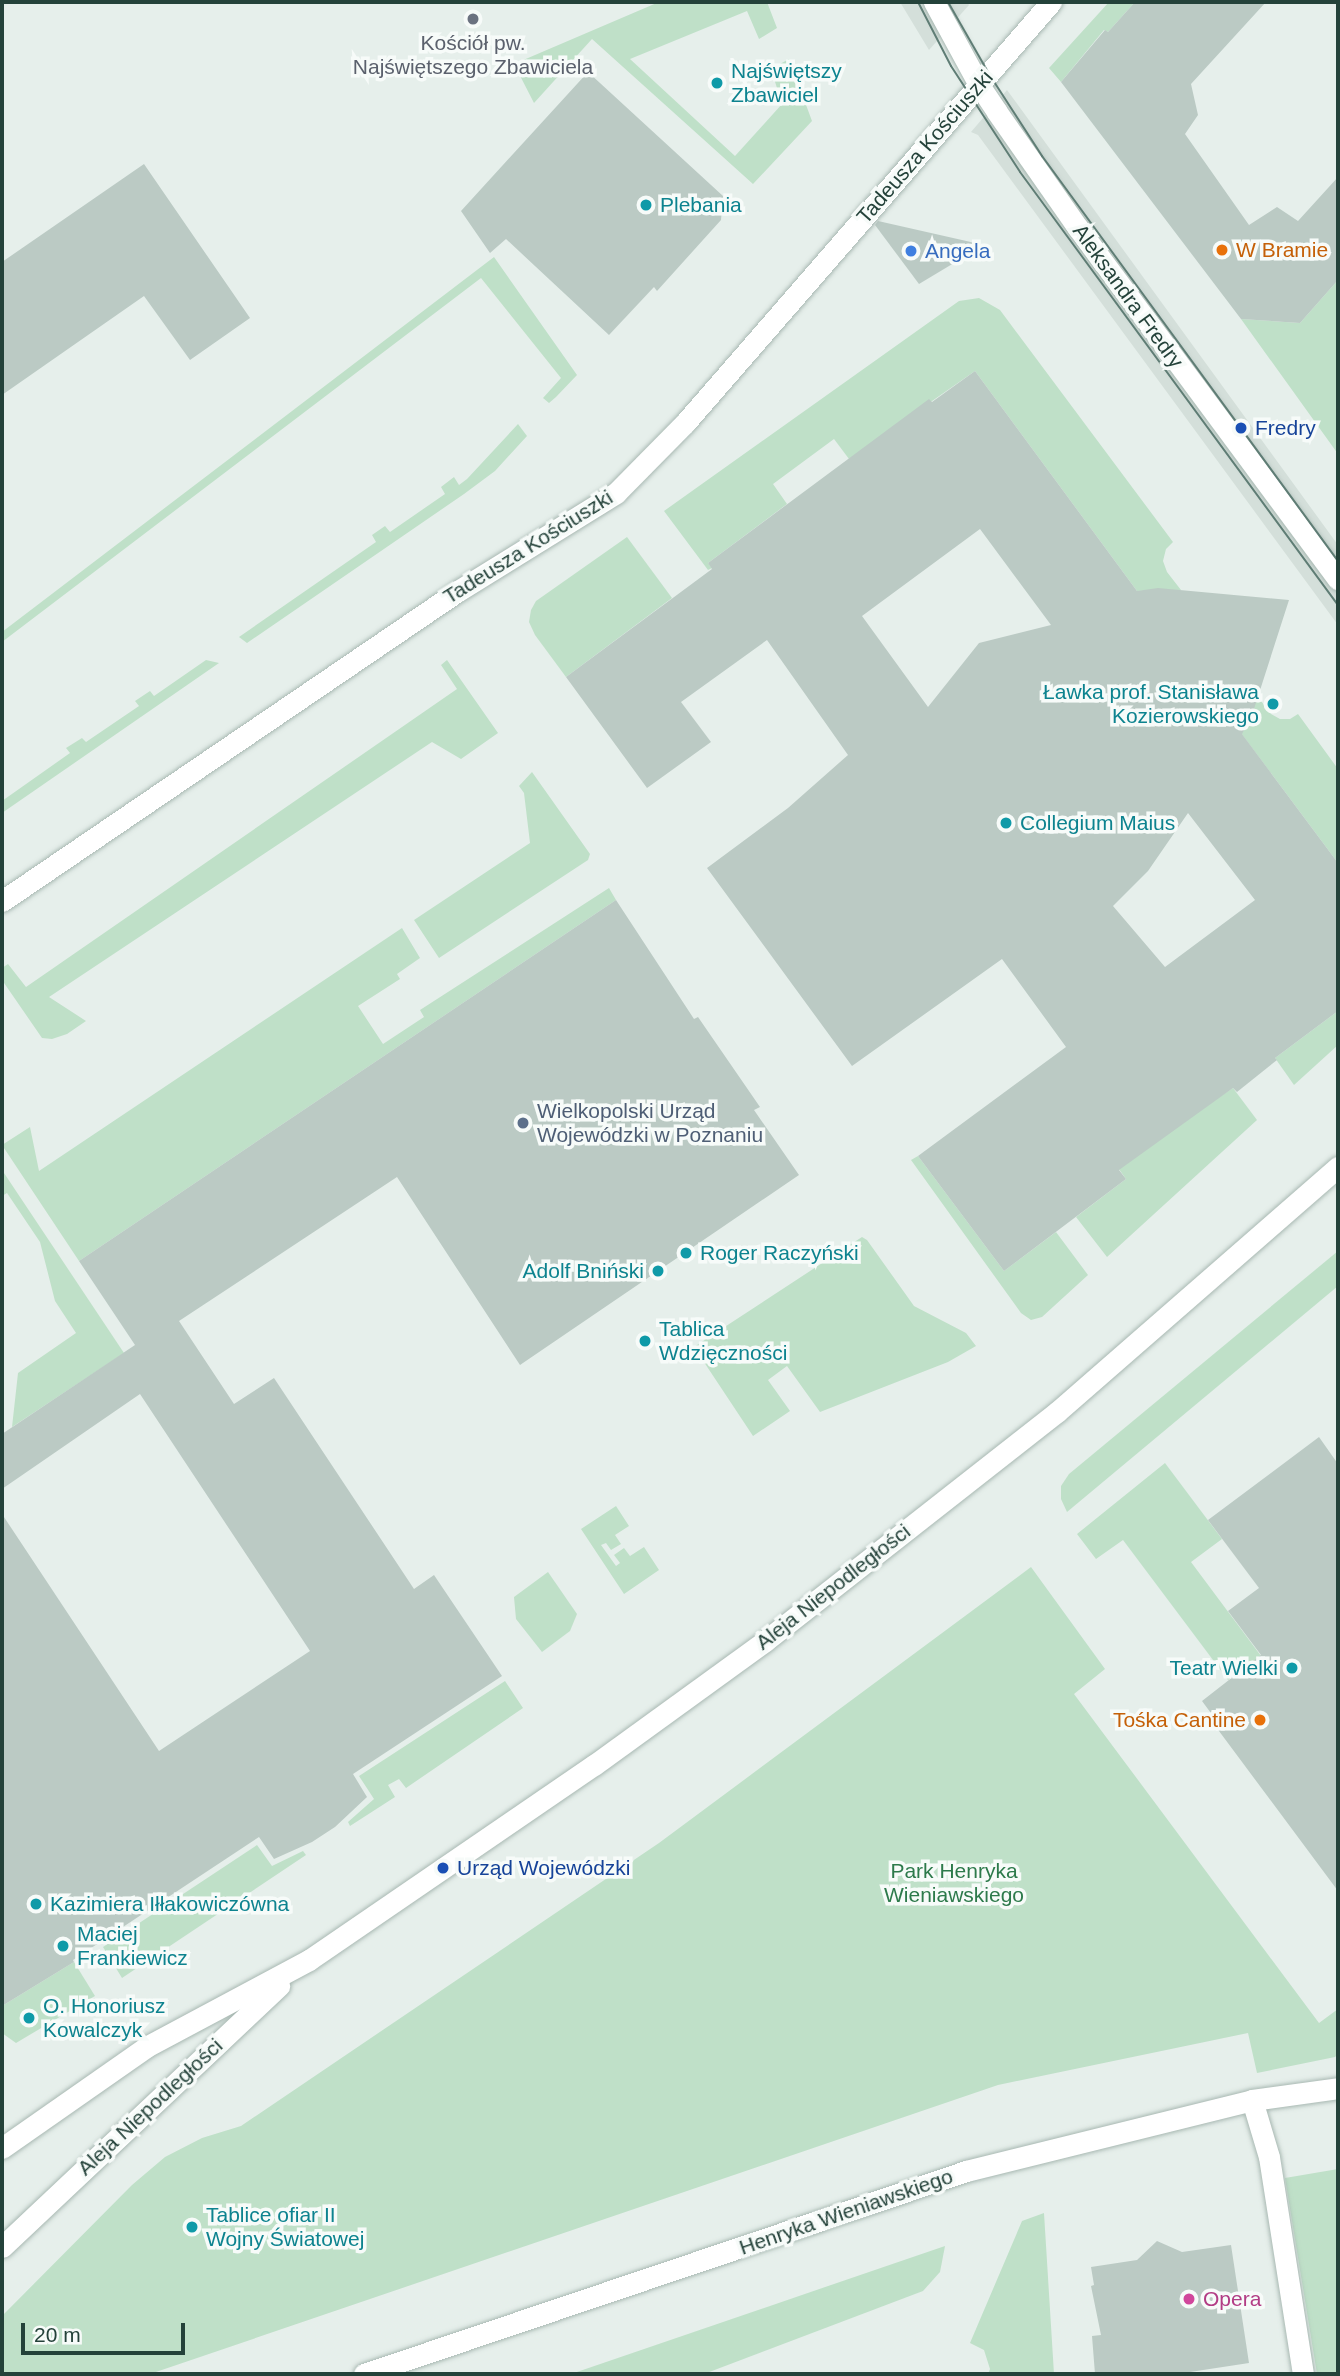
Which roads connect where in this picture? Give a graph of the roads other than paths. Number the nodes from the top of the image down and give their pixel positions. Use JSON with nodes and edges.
{"nodes":[{"id":1,"x":934,"y":2,"type":"edge"},
{"id":2,"x":1051,"y":2,"type":"edge"},
{"id":3,"x":979,"y":85,"type":"junction"},
{"id":4,"x":1338,"y":579,"type":"edge"},
{"id":5,"x":2,"y":901,"type":"edge"},
{"id":6,"x":1338,"y":1167,"type":"edge"},
{"id":7,"x":299,"y":1967,"type":"junction"},
{"id":8,"x":1338,"y":2088,"type":"edge"},
{"id":9,"x":1252,"y":2101,"type":"junction"},
{"id":10,"x":2,"y":2148,"type":"edge"},
{"id":11,"x":2,"y":2247,"type":"edge"},
{"id":12,"x":364,"y":2374,"type":"edge"},
{"id":13,"x":1303,"y":2374,"type":"edge"}],
"edges":[{"from":1,"to":3,"type":"street","name":"Aleksandra Fredry"},
{"from":2,"to":3,"type":"street","name":"Tadeusza Kościuszki"},
{"from":3,"to":4,"type":"street","name":"Aleksandra Fredry"},
{"from":3,"to":5,"type":"street","name":"Tadeusza Kościuszki"},
{"from":6,"to":7,"type":"street","name":"Aleja Niepodległości"},
{"from":7,"to":10,"type":"street","name":"Aleja Niepodległości"},
{"from":7,"to":11,"type":"street","name":"Aleja Niepodległości"},
{"from":8,"to":9,"type":"street","name":"Henryka Wieniawskiego"},
{"from":9,"to":12,"type":"street","name":"Henryka Wieniawskiego"},
{"from":9,"to":13,"type":"street"}]}
